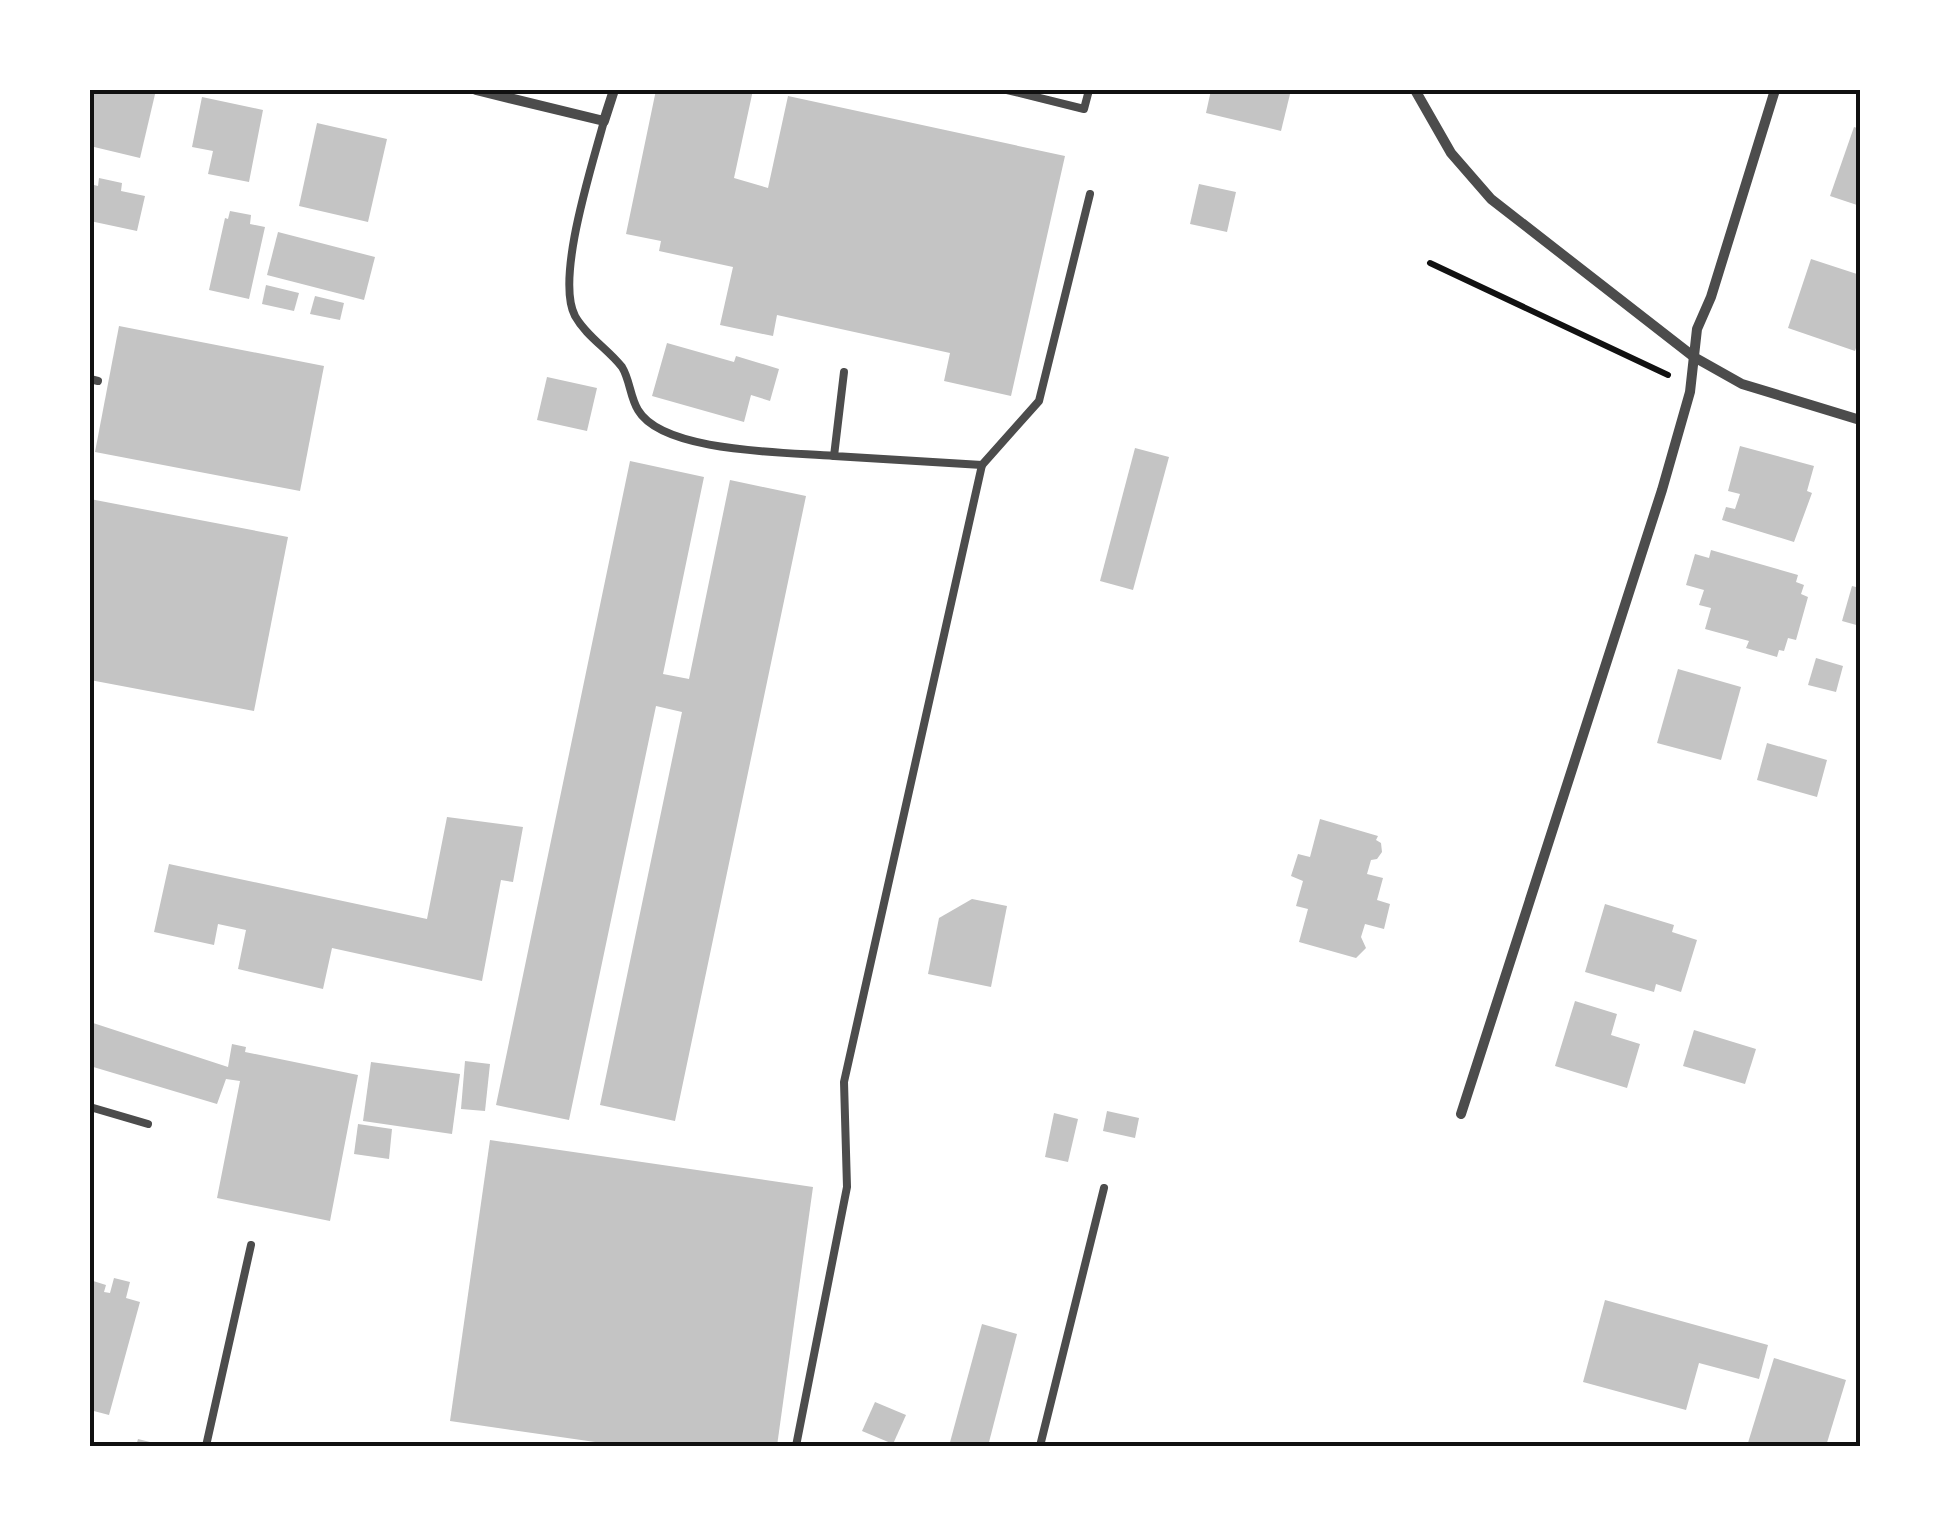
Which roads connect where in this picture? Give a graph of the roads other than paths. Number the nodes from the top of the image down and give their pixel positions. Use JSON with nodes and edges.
{"nodes":[{"id":1,"x":476,"y":90,"type":"edge"},
{"id":2,"x":614,"y":90,"type":"edge"},
{"id":3,"x":1007,"y":90,"type":"edge"},
{"id":4,"x":1088,"y":90,"type":"edge"},
{"id":5,"x":1415,"y":90,"type":"edge"},
{"id":6,"x":1775,"y":90,"type":"edge"},
{"id":7,"x":604,"y":121,"type":"junction"},
{"id":8,"x":1090,"y":194,"type":"dead end"},
{"id":9,"x":1694,"y":357,"type":"junction"},
{"id":10,"x":844,"y":372,"type":"dead end"},
{"id":11,"x":1860,"y":420,"type":"edge"},
{"id":12,"x":834,"y":456,"type":"junction"},
{"id":13,"x":982,"y":464,"type":"junction"},
{"id":14,"x":90,"y":1107,"type":"edge"},
{"id":15,"x":1461,"y":1114,"type":"dead end"},
{"id":16,"x":148,"y":1124,"type":"dead end"},
{"id":17,"x":1104,"y":1188,"type":"dead end"},
{"id":18,"x":251,"y":1245,"type":"dead end"},
{"id":19,"x":206,"y":1446,"type":"edge"},
{"id":20,"x":796,"y":1446,"type":"edge"},
{"id":21,"x":1040,"y":1446,"type":"edge"}],
"edges":[{"from":1,"to":7,"type":"street"},
{"from":2,"to":7,"type":"street"},
{"from":3,"to":4,"type":"lane"},
{"from":5,"to":9,"type":"street"},
{"from":6,"to":9,"type":"street"},
{"from":7,"to":12,"type":"lane"},
{"from":8,"to":13,"type":"lane"},
{"from":9,"to":11,"type":"street"},
{"from":9,"to":15,"type":"street"},
{"from":10,"to":12,"type":"lane"},
{"from":12,"to":13,"type":"lane"},
{"from":13,"to":20,"type":"lane"},
{"from":14,"to":16,"type":"lane"},
{"from":17,"to":21,"type":"lane"},
{"from":18,"to":19,"type":"lane"}]}
